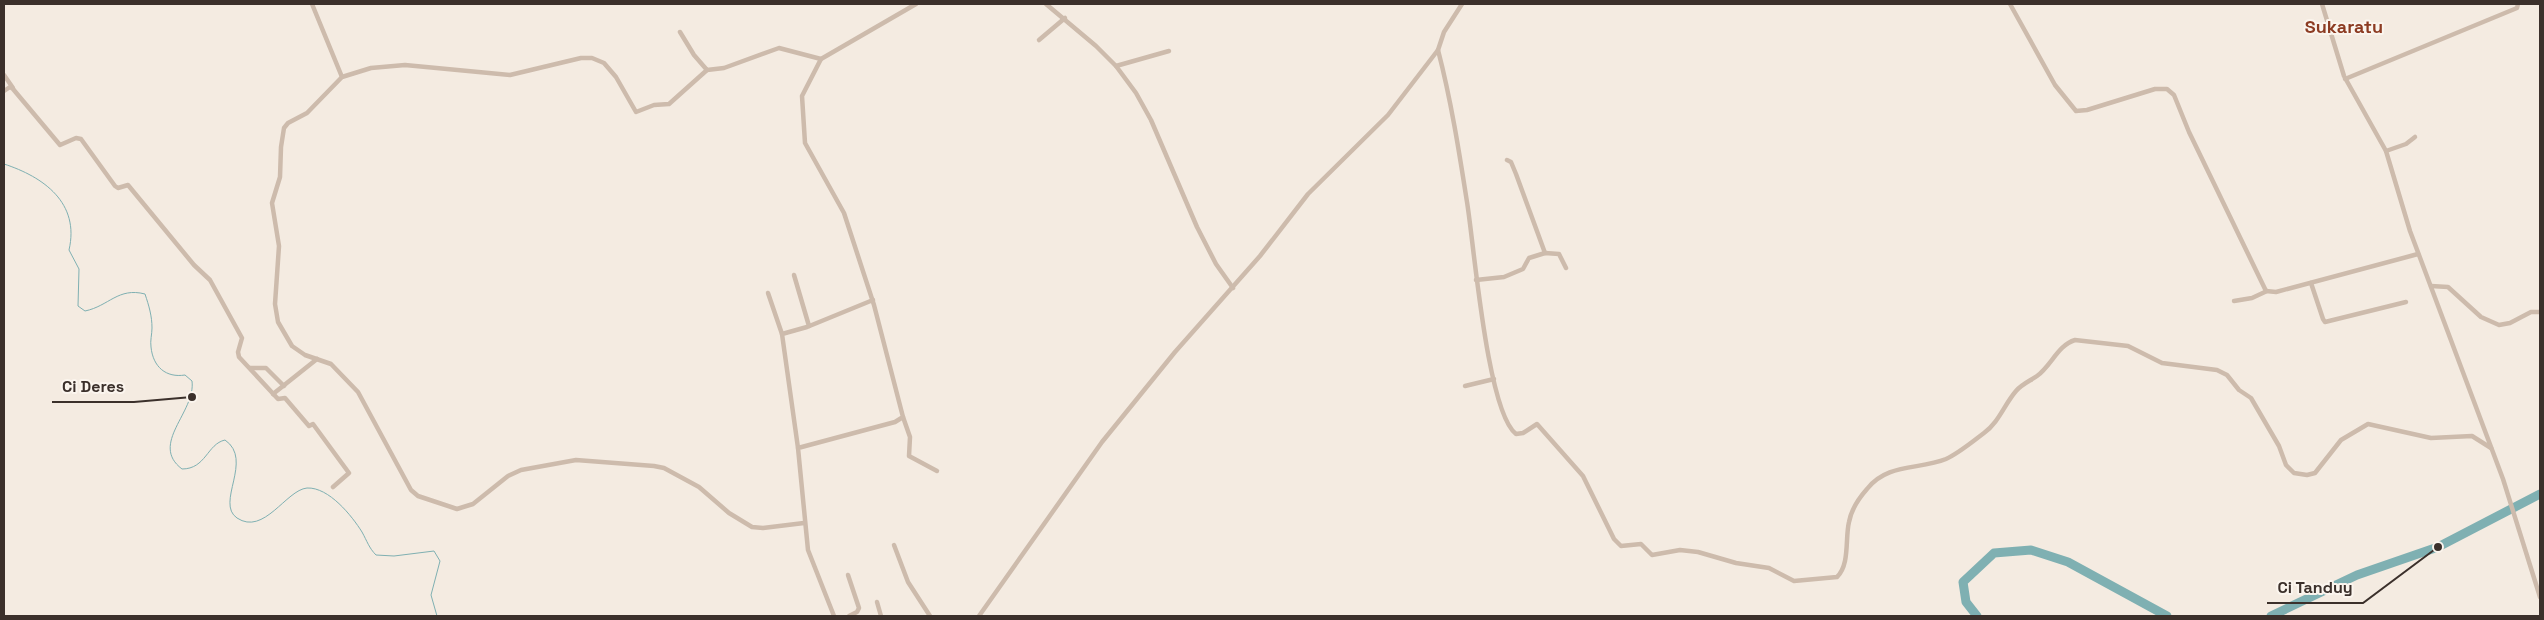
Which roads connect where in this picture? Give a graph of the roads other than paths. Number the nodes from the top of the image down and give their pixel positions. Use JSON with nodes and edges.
{"nodes":[{"id":1,"x":312,"y":4,"type":"edge"},
{"id":2,"x":916,"y":4,"type":"edge"},
{"id":3,"x":1046,"y":4,"type":"edge"},
{"id":4,"x":1462,"y":4,"type":"edge"},
{"id":5,"x":2010,"y":4,"type":"edge"},
{"id":6,"x":2322,"y":4,"type":"edge"},
{"id":7,"x":2518,"y":4,"type":"edge"},
{"id":8,"x":1065,"y":18,"type":"junction"},
{"id":9,"x":680,"y":32,"type":"dead end"},
{"id":10,"x":1039,"y":40,"type":"dead end"},
{"id":11,"x":1438,"y":50,"type":"junction"},
{"id":12,"x":1169,"y":51,"type":"dead end"},
{"id":13,"x":821,"y":59,"type":"junction"},
{"id":14,"x":1116,"y":66,"type":"junction"},
{"id":15,"x":707,"y":70,"type":"junction"},
{"id":16,"x":4,"y":75,"type":"edge"},
{"id":17,"x":342,"y":77,"type":"junction"},
{"id":18,"x":2345,"y":79,"type":"junction"},
{"id":19,"x":13,"y":88,"type":"junction"},
{"id":20,"x":4,"y":92,"type":"edge"},
{"id":21,"x":2415,"y":137,"type":"dead end"},
{"id":22,"x":2386,"y":151,"type":"junction"},
{"id":23,"x":1507,"y":160,"type":"dead end"},
{"id":24,"x":1545,"y":253,"type":"junction"},
{"id":25,"x":2418,"y":254,"type":"junction"},
{"id":26,"x":1566,"y":268,"type":"dead end"},
{"id":27,"x":794,"y":275,"type":"dead end"},
{"id":28,"x":1476,"y":280,"type":"junction"},
{"id":29,"x":2311,"y":283,"type":"junction"},
{"id":30,"x":2431,"y":286,"type":"junction"},
{"id":31,"x":1233,"y":288,"type":"junction"},
{"id":32,"x":2267,"y":291,"type":"junction"},
{"id":33,"x":768,"y":292,"type":"dead end"},
{"id":34,"x":873,"y":300,"type":"junction"},
{"id":35,"x":2234,"y":301,"type":"dead end"},
{"id":36,"x":2406,"y":302,"type":"dead end"},
{"id":37,"x":2540,"y":312,"type":"edge"},
{"id":38,"x":809,"y":326,"type":"junction"},
{"id":39,"x":782,"y":334,"type":"junction"},
{"id":40,"x":317,"y":359,"type":"junction"},
{"id":41,"x":250,"y":368,"type":"junction"},
{"id":42,"x":1494,"y":379,"type":"junction"},
{"id":43,"x":284,"y":386,"type":"junction"},
{"id":44,"x":1465,"y":386,"type":"dead end"},
{"id":45,"x":274,"y":394,"type":"junction"},
{"id":46,"x":903,"y":417,"type":"junction"},
{"id":47,"x":798,"y":448,"type":"junction"},
{"id":48,"x":2492,"y":448,"type":"junction"},
{"id":49,"x":937,"y":471,"type":"dead end"},
{"id":50,"x":333,"y":487,"type":"dead end"},
{"id":51,"x":804,"y":523,"type":"junction"},
{"id":52,"x":894,"y":545,"type":"dead end"},
{"id":53,"x":2540,"y":574,"type":"edge"},
{"id":54,"x":848,"y":575,"type":"dead end"},
{"id":55,"x":2533,"y":576,"type":"junction"},
{"id":56,"x":2540,"y":597,"type":"edge"},
{"id":57,"x":877,"y":602,"type":"dead end"},
{"id":58,"x":834,"y":616,"type":"edge"},
{"id":59,"x":849,"y":616,"type":"edge"},
{"id":60,"x":881,"y":616,"type":"edge"},
{"id":61,"x":930,"y":616,"type":"edge"},
{"id":62,"x":978,"y":616,"type":"edge"}],
"edges":[{"from":1,"to":17,"type":"street"},
{"from":2,"to":13,"type":"street"},
{"from":3,"to":8,"type":"street"},
{"from":4,"to":11,"type":"street"},
{"from":5,"to":32,"type":"street"},
{"from":6,"to":18,"type":"street"},
{"from":7,"to":18,"type":"street"},
{"from":8,"to":10,"type":"street"},
{"from":8,"to":14,"type":"street"},
{"from":9,"to":15,"type":"street"},
{"from":11,"to":28,"type":"street"},
{"from":11,"to":31,"type":"street"},
{"from":12,"to":14,"type":"street"},
{"from":13,"to":15,"type":"street"},
{"from":13,"to":34,"type":"street"},
{"from":14,"to":31,"type":"street"},
{"from":15,"to":17,"type":"street"},
{"from":16,"to":19,"type":"street"},
{"from":17,"to":40,"type":"street"},
{"from":18,"to":22,"type":"street"},
{"from":19,"to":20,"type":"street"},
{"from":19,"to":41,"type":"street"},
{"from":21,"to":22,"type":"street"},
{"from":22,"to":25,"type":"street"},
{"from":23,"to":24,"type":"street"},
{"from":24,"to":26,"type":"street"},
{"from":24,"to":28,"type":"street"},
{"from":25,"to":29,"type":"street"},
{"from":25,"to":30,"type":"street"},
{"from":27,"to":38,"type":"street"},
{"from":28,"to":42,"type":"street"},
{"from":29,"to":32,"type":"street"},
{"from":29,"to":36,"type":"street"},
{"from":30,"to":37,"type":"street"},
{"from":30,"to":48,"type":"street"},
{"from":31,"to":62,"type":"street"},
{"from":32,"to":35,"type":"street"},
{"from":33,"to":39,"type":"street"},
{"from":34,"to":38,"type":"street"},
{"from":34,"to":46,"type":"street"},
{"from":38,"to":39,"type":"street"},
{"from":39,"to":47,"type":"street"},
{"from":40,"to":43,"type":"street"},
{"from":40,"to":51,"type":"street"},
{"from":41,"to":43,"type":"street"},
{"from":41,"to":45,"type":"street"},
{"from":42,"to":44,"type":"street"},
{"from":42,"to":48,"type":"street"},
{"from":43,"to":45,"type":"street"},
{"from":45,"to":50,"type":"street"},
{"from":46,"to":47,"type":"street"},
{"from":46,"to":49,"type":"street"},
{"from":47,"to":51,"type":"street"},
{"from":48,"to":55,"type":"street"},
{"from":51,"to":58,"type":"street"},
{"from":52,"to":61,"type":"street"},
{"from":53,"to":55,"type":"street"},
{"from":54,"to":59,"type":"street"},
{"from":55,"to":56,"type":"street"},
{"from":57,"to":60,"type":"street"}]}
